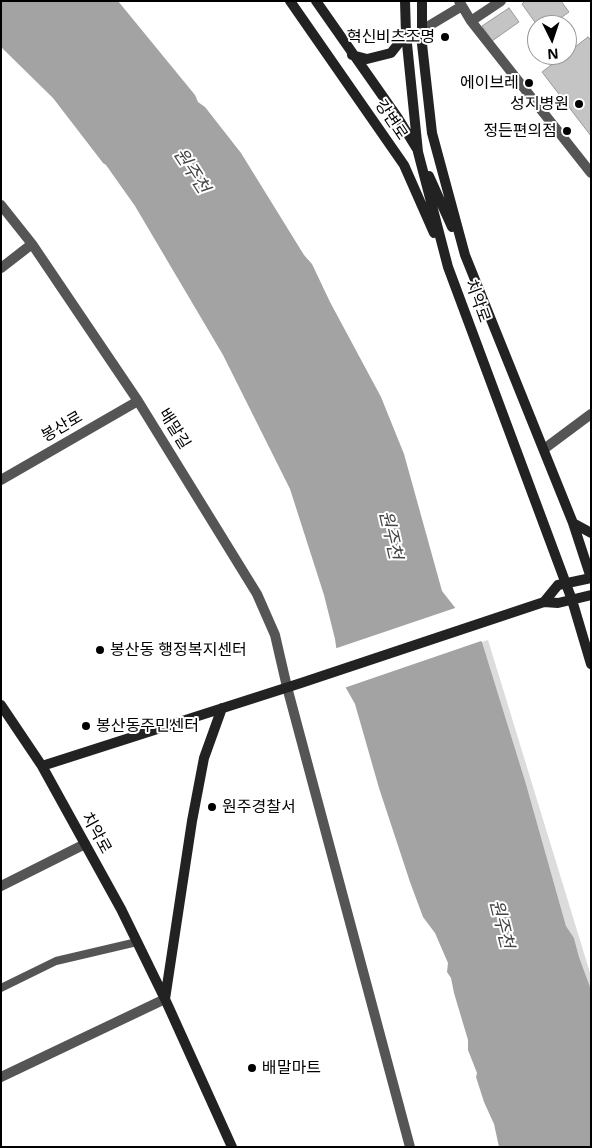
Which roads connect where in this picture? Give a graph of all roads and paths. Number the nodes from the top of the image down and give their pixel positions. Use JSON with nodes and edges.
{"nodes":[{"id":1,"x":290,"y":1,"type":"edge"},
{"id":2,"x":316,"y":1,"type":"edge"},
{"id":3,"x":405,"y":1,"type":"edge"},
{"id":4,"x":422,"y":1,"type":"edge"},
{"id":5,"x":500,"y":1,"type":"edge"},
{"id":6,"x":460,"y":4,"type":"edge"},
{"id":7,"x":471,"y":21,"type":"junction"},
{"id":8,"x":422,"y":30,"type":"junction"},
{"id":9,"x":406,"y":34,"type":"junction"},
{"id":10,"x":352,"y":55,"type":"junction"},
{"id":11,"x":418,"y":152,"type":"junction"},
{"id":12,"x":591,"y":173,"type":"edge"},
{"id":13,"x":1,"y":204,"type":"edge"},
{"id":14,"x":32,"y":244,"type":"junction"},
{"id":15,"x":465,"y":255,"type":"junction"},
{"id":16,"x":448,"y":267,"type":"junction"},
{"id":17,"x":1,"y":268,"type":"edge"},
{"id":18,"x":138,"y":400,"type":"junction"},
{"id":19,"x":591,"y":414,"type":"edge"},
{"id":20,"x":544,"y":449,"type":"junction"},
{"id":21,"x":1,"y":480,"type":"edge"},
{"id":22,"x":573,"y":523,"type":"junction"},
{"id":23,"x":591,"y":533,"type":"edge"},
{"id":24,"x":591,"y":578,"type":"edge"},
{"id":25,"x":566,"y":584,"type":"junction"},
{"id":26,"x":591,"y":595,"type":"edge"},
{"id":27,"x":572,"y":600,"type":"junction"},
{"id":28,"x":544,"y":602,"type":"junction"},
{"id":29,"x":591,"y":664,"type":"edge"},
{"id":30,"x":287,"y":687,"type":"junction"},
{"id":31,"x":1,"y":705,"type":"edge"},
{"id":32,"x":222,"y":708,"type":"junction"},
{"id":33,"x":42,"y":766,"type":"junction"},
{"id":34,"x":85,"y":844,"type":"junction"},
{"id":35,"x":1,"y":886,"type":"edge"},
{"id":36,"x":137,"y":942,"type":"junction"},
{"id":37,"x":1,"y":988,"type":"edge"},
{"id":38,"x":165,"y":999,"type":"junction"},
{"id":39,"x":1,"y":1077,"type":"edge"},
{"id":40,"x":232,"y":1147,"type":"edge"},
{"id":41,"x":410,"y":1147,"type":"edge"}],
"edges":[{"from":1,"to":16,"type":"street","name":"강변로"},
{"from":2,"to":10,"type":"street","name":"강변로"},
{"from":3,"to":9,"type":"street","name":"치악로"},
{"from":4,"to":8,"type":"street","name":"치악로"},
{"from":5,"to":7,"type":"street"},
{"from":6,"to":7,"type":"street"},
{"from":6,"to":8,"type":"street"},
{"from":7,"to":12,"type":"street"},
{"from":8,"to":15,"type":"street","name":"치악로"},
{"from":9,"to":10,"type":"street"},
{"from":9,"to":11,"type":"street","name":"치악로"},
{"from":10,"to":11,"type":"street","name":"강변로"},
{"from":11,"to":15,"type":"street","name":"강변로"},
{"from":11,"to":16,"type":"street","name":"치악로"},
{"from":13,"to":14,"type":"street","name":"배말길"},
{"from":14,"to":17,"type":"street"},
{"from":14,"to":18,"type":"street","name":"배말길"},
{"from":15,"to":20,"type":"street","name":"치악로"},
{"from":16,"to":25,"type":"street","name":"치악로"},
{"from":18,"to":21,"type":"street","name":"봉산로"},
{"from":18,"to":30,"type":"street","name":"배말길"},
{"from":19,"to":20,"type":"street"},
{"from":20,"to":22,"type":"street","name":"치악로"},
{"from":22,"to":23,"type":"street"},
{"from":22,"to":24,"type":"street","name":"치악로"},
{"from":24,"to":25,"type":"street"},
{"from":25,"to":27,"type":"street","name":"치악로"},
{"from":25,"to":28,"type":"street"},
{"from":26,"to":27,"type":"street"},
{"from":27,"to":28,"type":"street"},
{"from":27,"to":29,"type":"street"},
{"from":28,"to":30,"type":"street"},
{"from":30,"to":32,"type":"street"},
{"from":30,"to":41,"type":"street","name":"배말길"},
{"from":31,"to":33,"type":"street"},
{"from":32,"to":33,"type":"street"},
{"from":32,"to":38,"type":"street"},
{"from":33,"to":34,"type":"street","name":"치악로"},
{"from":34,"to":35,"type":"street"},
{"from":34,"to":36,"type":"street","name":"치악로"},
{"from":36,"to":37,"type":"lane"},
{"from":36,"to":38,"type":"street","name":"치악로"},
{"from":38,"to":39,"type":"street"},
{"from":38,"to":40,"type":"street","name":"치악로"}]}
